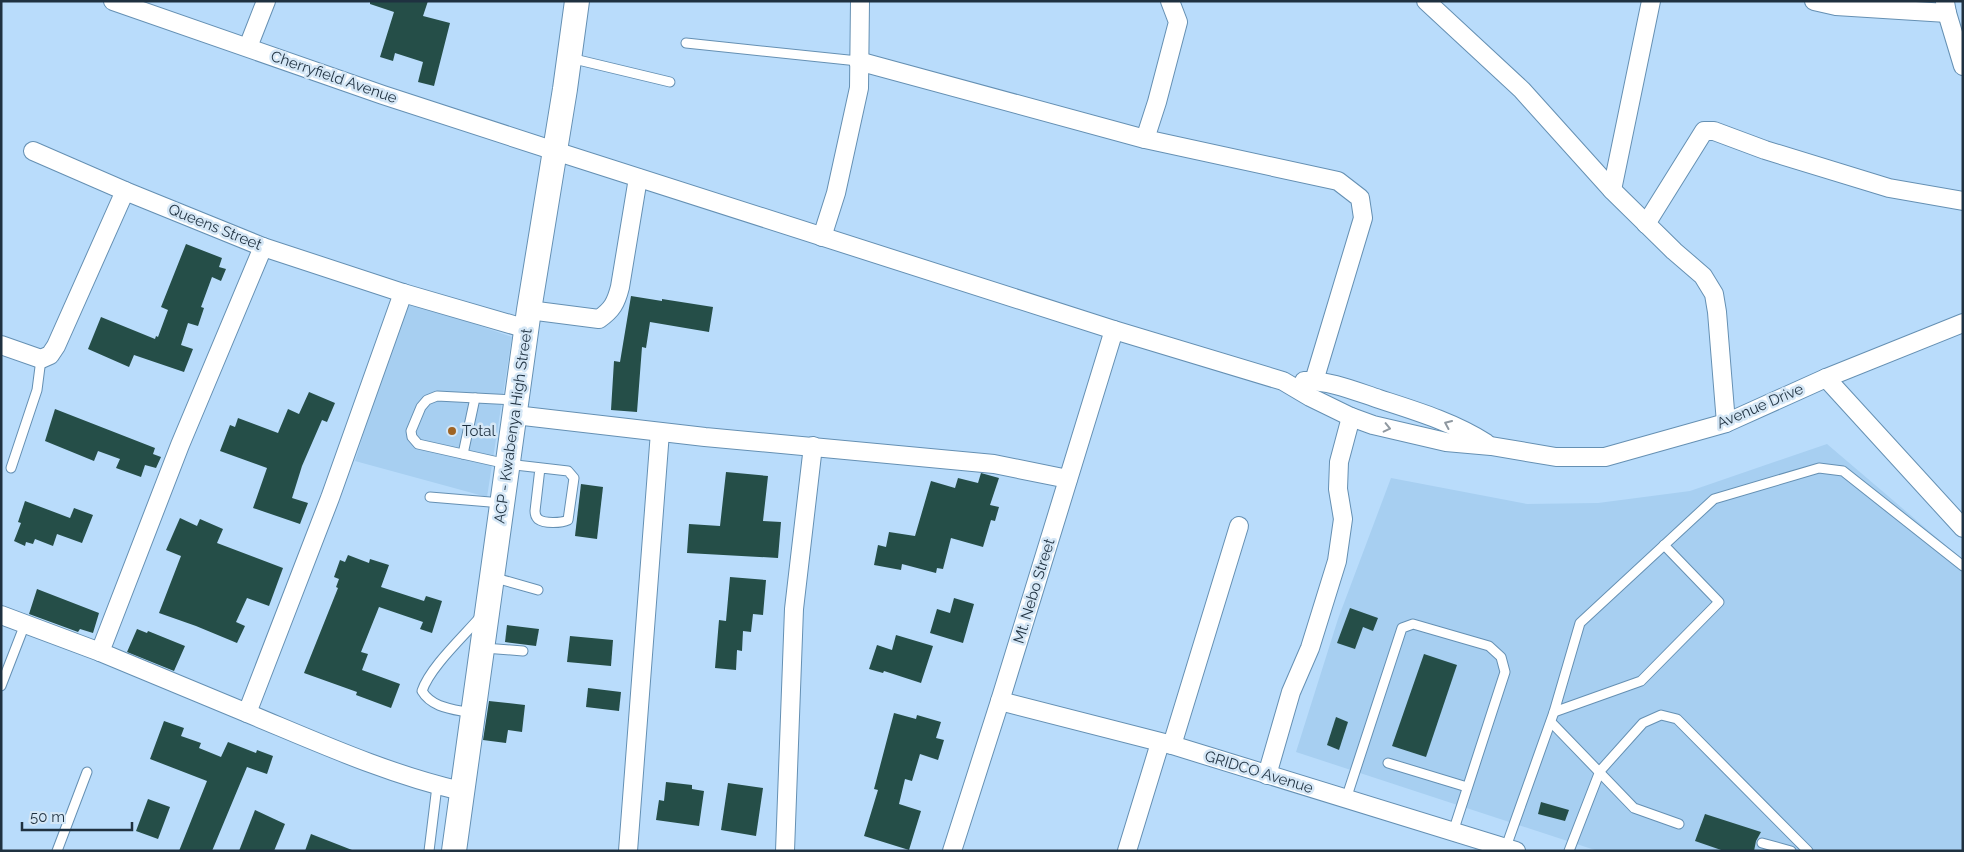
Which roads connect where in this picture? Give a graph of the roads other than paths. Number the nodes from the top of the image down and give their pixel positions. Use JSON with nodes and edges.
{"nodes":[{"id":1,"x":113,"y":1,"type":"edge"},
{"id":2,"x":266,"y":1,"type":"edge"},
{"id":3,"x":576,"y":1,"type":"edge"},
{"id":4,"x":860,"y":1,"type":"edge"},
{"id":5,"x":1170,"y":1,"type":"edge"},
{"id":6,"x":1426,"y":1,"type":"edge"},
{"id":7,"x":1651,"y":1,"type":"edge"},
{"id":8,"x":1814,"y":1,"type":"edge"},
{"id":9,"x":1946,"y":7,"type":"edge"},
{"id":10,"x":686,"y":42,"type":"dead end"},
{"id":11,"x":248,"y":47,"type":"junction"},
{"id":12,"x":570,"y":58,"type":"junction"},
{"id":13,"x":858,"y":61,"type":"junction"},
{"id":14,"x":1963,"y":66,"type":"edge"},
{"id":15,"x":670,"y":82,"type":"dead end"},
{"id":16,"x":1144,"y":139,"type":"junction"},
{"id":17,"x":33,"y":151,"type":"dead end"},
{"id":18,"x":555,"y":152,"type":"junction"},
{"id":19,"x":638,"y":178,"type":"junction"},
{"id":20,"x":1612,"y":190,"type":"junction"},
{"id":21,"x":125,"y":191,"type":"junction"},
{"id":22,"x":1963,"y":201,"type":"edge"},
{"id":23,"x":1646,"y":224,"type":"junction"},
{"id":24,"x":822,"y":237,"type":"junction"},
{"id":25,"x":263,"y":246,"type":"junction"},
{"id":26,"x":403,"y":293,"type":"junction"},
{"id":27,"x":528,"y":319,"type":"junction"},
{"id":28,"x":1963,"y":323,"type":"edge"},
{"id":29,"x":1114,"y":330,"type":"junction"},
{"id":30,"x":1,"y":345,"type":"edge"},
{"id":31,"x":40,"y":359,"type":"junction"},
{"id":32,"x":1826,"y":378,"type":"junction"},
{"id":33,"x":1283,"y":381,"type":"junction"},
{"id":34,"x":1314,"y":381,"type":"junction"},
{"id":35,"x":475,"y":398,"type":"junction"},
{"id":36,"x":516,"y":408,"type":"junction"},
{"id":37,"x":1351,"y":417,"type":"junction"},
{"id":38,"x":1726,"y":423,"type":"junction"},
{"id":39,"x":660,"y":432,"type":"junction"},
{"id":40,"x":813,"y":446,"type":"junction"},
{"id":41,"x":1491,"y":446,"type":"junction"},
{"id":42,"x":464,"y":454,"type":"junction"},
{"id":43,"x":507,"y":464,"type":"junction"},
{"id":44,"x":11,"y":468,"type":"dead end"},
{"id":45,"x":540,"y":468,"type":"junction"},
{"id":46,"x":1068,"y":479,"type":"junction"},
{"id":47,"x":430,"y":497,"type":"dead end"},
{"id":48,"x":502,"y":503,"type":"junction"},
{"id":49,"x":1239,"y":526,"type":"dead end"},
{"id":50,"x":1963,"y":528,"type":"edge"},
{"id":51,"x":1664,"y":545,"type":"junction"},
{"id":52,"x":1963,"y":566,"type":"edge"},
{"id":53,"x":492,"y":577,"type":"junction"},
{"id":54,"x":538,"y":590,"type":"dead end"},
{"id":55,"x":488,"y":609,"type":"junction"},
{"id":56,"x":1,"y":615,"type":"edge"},
{"id":57,"x":25,"y":624,"type":"junction"},
{"id":58,"x":482,"y":648,"type":"junction"},
{"id":59,"x":523,"y":650,"type":"dead end"},
{"id":60,"x":100,"y":652,"type":"junction"},
{"id":61,"x":1,"y":686,"type":"edge"},
{"id":62,"x":1000,"y":701,"type":"junction"},
{"id":63,"x":1554,"y":712,"type":"junction"},
{"id":64,"x":247,"y":713,"type":"junction"},
{"id":65,"x":474,"y":714,"type":"junction"},
{"id":66,"x":1551,"y":722,"type":"junction"},
{"id":67,"x":1166,"y":744,"type":"junction"},
{"id":68,"x":1388,"y":763,"type":"dead end"},
{"id":69,"x":1600,"y":771,"type":"junction"},
{"id":70,"x":87,"y":772,"type":"dead end"},
{"id":71,"x":1267,"y":775,"type":"junction"},
{"id":72,"x":437,"y":786,"type":"junction"},
{"id":73,"x":1467,"y":786,"type":"junction"},
{"id":74,"x":461,"y":791,"type":"junction"},
{"id":75,"x":1346,"y":799,"type":"junction"},
{"id":76,"x":1679,"y":824,"type":"dead end"},
{"id":77,"x":1452,"y":832,"type":"junction"},
{"id":78,"x":1762,"y":843,"type":"dead end"},
{"id":79,"x":1511,"y":849,"type":"edge"},
{"id":80,"x":57,"y":851,"type":"edge"},
{"id":81,"x":429,"y":851,"type":"edge"},
{"id":82,"x":454,"y":851,"type":"edge"},
{"id":83,"x":628,"y":851,"type":"edge"},
{"id":84,"x":785,"y":851,"type":"edge"},
{"id":85,"x":952,"y":851,"type":"edge"},
{"id":86,"x":1128,"y":851,"type":"edge"},
{"id":87,"x":1569,"y":851,"type":"edge"},
{"id":88,"x":1792,"y":851,"type":"edge"},
{"id":89,"x":1808,"y":851,"type":"edge"}],
"edges":[{"from":1,"to":11,"type":"street","name":"Cherryfield Avenue"},
{"from":2,"to":11,"type":"street"},
{"from":3,"to":12,"type":"main road","name":"ACP - Kwabenya High Street"},
{"from":4,"to":13,"type":"street"},
{"from":5,"to":16,"type":"street"},
{"from":6,"to":20,"type":"street"},
{"from":7,"to":20,"type":"street"},
{"from":8,"to":9,"type":"street"},
{"from":9,"to":14,"type":"street"},
{"from":10,"to":13,"type":"lane"},
{"from":11,"to":18,"type":"street","name":"Cherryfield Avenue"},
{"from":12,"to":15,"type":"lane"},
{"from":12,"to":18,"type":"main road","name":"ACP - Kwabenya High Street"},
{"from":13,"to":16,"type":"street"},
{"from":13,"to":24,"type":"street"},
{"from":16,"to":34,"type":"street"},
{"from":17,"to":21,"type":"street","name":"Queens Street"},
{"from":18,"to":19,"type":"street","name":"Cherryfield Avenue"},
{"from":18,"to":27,"type":"main road","name":"ACP - Kwabenya High Street"},
{"from":19,"to":24,"type":"street","name":"Cherryfield Avenue"},
{"from":19,"to":27,"type":"street","name":"Queens Street"},
{"from":20,"to":23,"type":"street"},
{"from":21,"to":25,"type":"street","name":"Queens Street"},
{"from":21,"to":31,"type":"street"},
{"from":22,"to":23,"type":"street"},
{"from":23,"to":38,"type":"street"},
{"from":24,"to":29,"type":"street","name":"Cherryfield Avenue"},
{"from":25,"to":26,"type":"street","name":"Queens Street"},
{"from":25,"to":60,"type":"street"},
{"from":26,"to":27,"type":"street","name":"Queens Street"},
{"from":26,"to":64,"type":"street"},
{"from":27,"to":36,"type":"main road","name":"ACP - Kwabenya High Street"},
{"from":28,"to":32,"type":"street","name":"Avenue Drive"},
{"from":29,"to":33,"type":"street","name":"Cherryfield Avenue"},
{"from":29,"to":46,"type":"street","name":"Mt. Nebo Street"},
{"from":30,"to":31,"type":"street"},
{"from":31,"to":44,"type":"lane"},
{"from":32,"to":38,"type":"street","name":"Avenue Drive"},
{"from":32,"to":50,"type":"street"},
{"from":33,"to":34,"type":"street"},
{"from":33,"to":37,"type":"street"},
{"from":41,"to":34,"type":"street","one_way":true},
{"from":35,"to":36,"type":"lane"},
{"from":35,"to":42,"type":"lane"},
{"from":35,"to":42,"type":"lane"},
{"from":36,"to":39,"type":"street"},
{"from":36,"to":43,"type":"main road","name":"ACP - Kwabenya High Street"},
{"from":37,"to":41,"type":"street","one_way":true},
{"from":37,"to":71,"type":"street"},
{"from":38,"to":41,"type":"street","name":"Avenue Drive"},
{"from":39,"to":40,"type":"street"},
{"from":39,"to":83,"type":"street"},
{"from":40,"to":46,"type":"street"},
{"from":40,"to":84,"type":"street"},
{"from":42,"to":43,"type":"lane"},
{"from":43,"to":45,"type":"lane"},
{"from":43,"to":48,"type":"main road","name":"ACP - Kwabenya High Street"},
{"from":45,"to":45,"type":"lane"},
{"from":46,"to":62,"type":"street","name":"Mt. Nebo Street"},
{"from":47,"to":48,"type":"lane"},
{"from":48,"to":53,"type":"main road","name":"ACP - Kwabenya High Street"},
{"from":49,"to":67,"type":"street"},
{"from":51,"to":52,"type":"lane"},
{"from":51,"to":63,"type":"lane"},
{"from":51,"to":63,"type":"lane"},
{"from":53,"to":54,"type":"lane"},
{"from":53,"to":55,"type":"main road","name":"ACP - Kwabenya High Street"},
{"from":55,"to":58,"type":"main road","name":"ACP - Kwabenya High Street"},
{"from":55,"to":65,"type":"lane"},
{"from":56,"to":57,"type":"street"},
{"from":57,"to":60,"type":"street"},
{"from":57,"to":61,"type":"lane"},
{"from":58,"to":59,"type":"lane"},
{"from":58,"to":65,"type":"main road","name":"ACP - Kwabenya High Street"},
{"from":60,"to":64,"type":"street"},
{"from":62,"to":67,"type":"street","name":"GRIDCO Avenue"},
{"from":62,"to":85,"type":"street","name":"Mt. Nebo Street"},
{"from":63,"to":66,"type":"lane"},
{"from":64,"to":72,"type":"street"},
{"from":65,"to":74,"type":"main road","name":"ACP - Kwabenya High Street"},
{"from":66,"to":69,"type":"lane"},
{"from":66,"to":79,"type":"lane"},
{"from":67,"to":71,"type":"street","name":"GRIDCO Avenue"},
{"from":67,"to":86,"type":"street"},
{"from":68,"to":73,"type":"lane"},
{"from":69,"to":76,"type":"lane"},
{"from":69,"to":87,"type":"lane"},
{"from":69,"to":89,"type":"lane"},
{"from":70,"to":80,"type":"lane"},
{"from":71,"to":75,"type":"street","name":"GRIDCO Avenue"},
{"from":72,"to":74,"type":"street"},
{"from":72,"to":81,"type":"lane"},
{"from":73,"to":75,"type":"lane"},
{"from":73,"to":77,"type":"lane"},
{"from":74,"to":82,"type":"main road","name":"ACP - Kwabenya High Street"},
{"from":75,"to":77,"type":"street","name":"GRIDCO Avenue"},
{"from":77,"to":79,"type":"street","name":"GRIDCO Avenue"},
{"from":78,"to":88,"type":"lane"}]}
